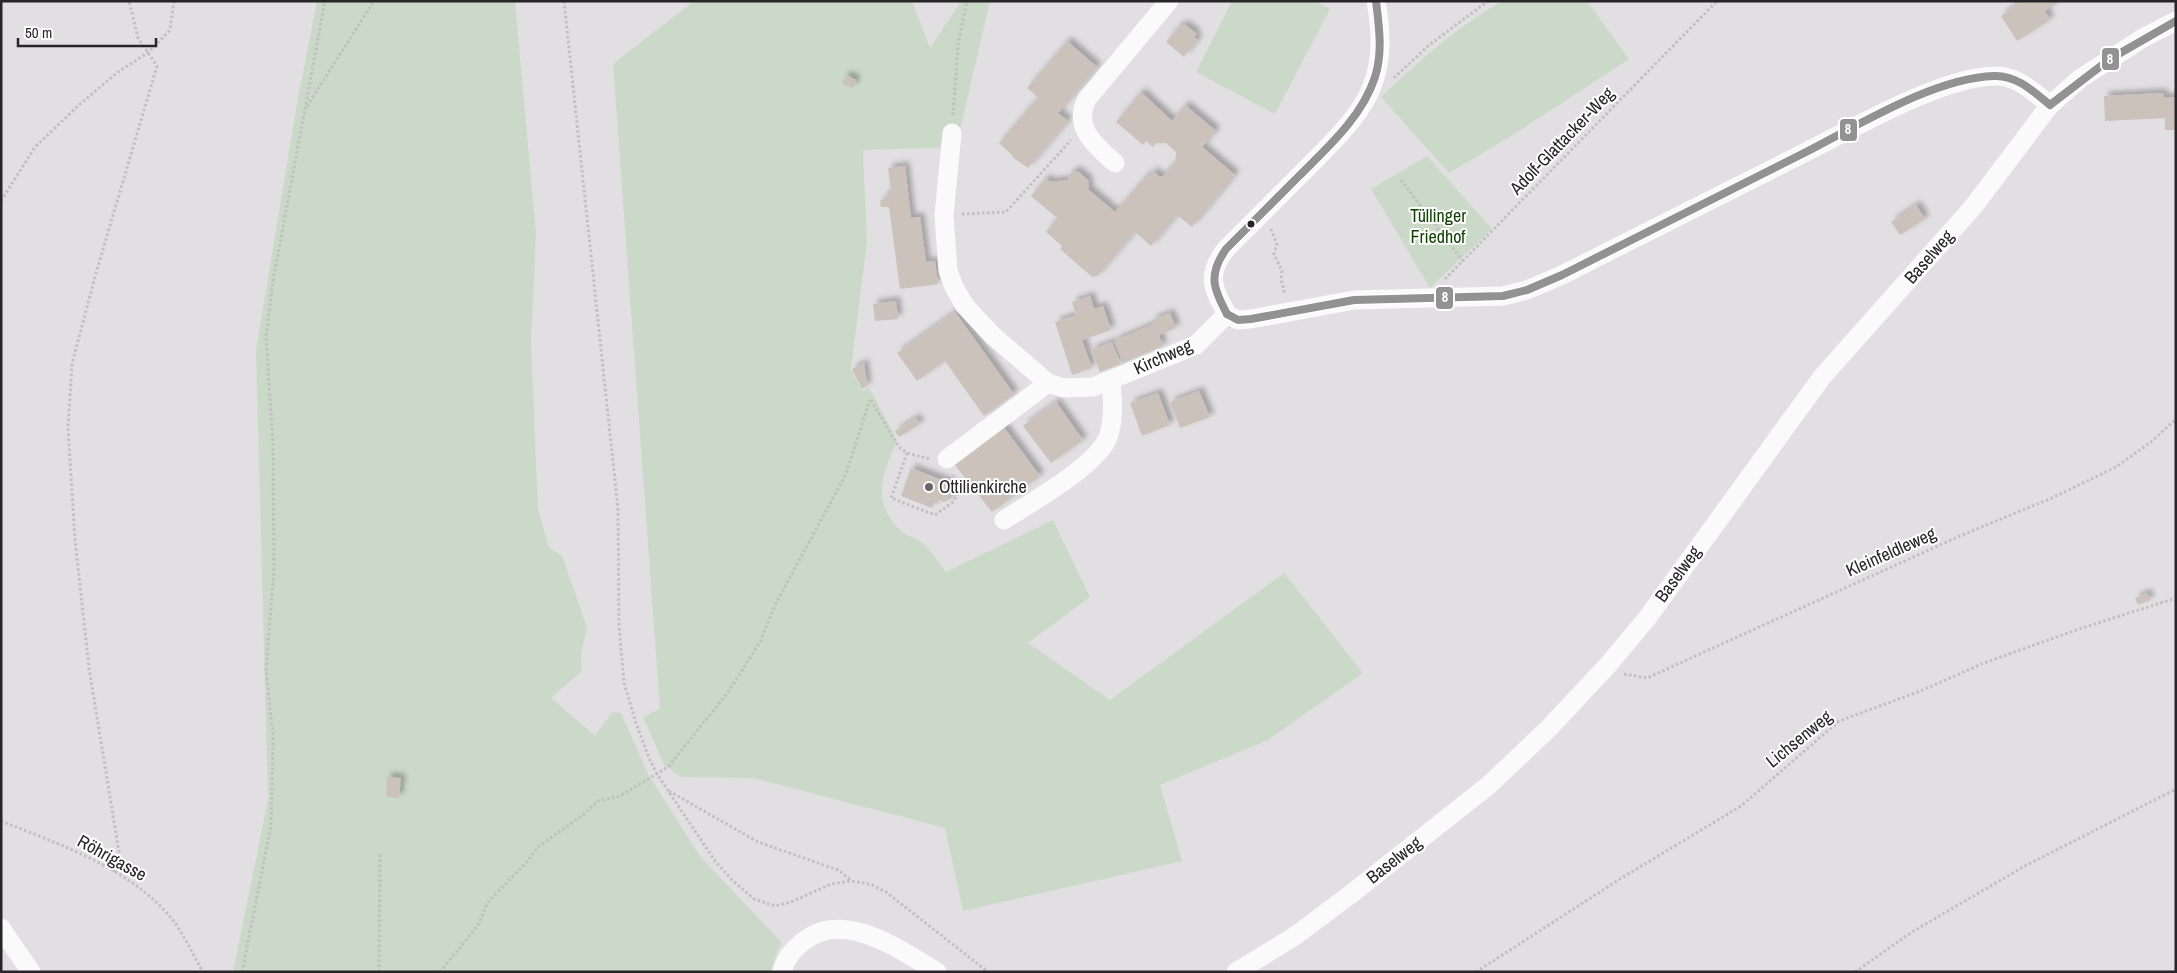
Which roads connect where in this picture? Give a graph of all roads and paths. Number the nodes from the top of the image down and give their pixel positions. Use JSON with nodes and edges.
{"nodes":[{"id":1,"x":129,"y":1,"type":"edge"},
{"id":2,"x":174,"y":1,"type":"edge"},
{"id":3,"x":325,"y":1,"type":"edge"},
{"id":4,"x":374,"y":1,"type":"edge"},
{"id":5,"x":564,"y":1,"type":"edge"},
{"id":6,"x":967,"y":1,"type":"edge"},
{"id":7,"x":1168,"y":1,"type":"edge"},
{"id":8,"x":1376,"y":1,"type":"edge"},
{"id":9,"x":1488,"y":1,"type":"edge"},
{"id":10,"x":1717,"y":1,"type":"edge"},
{"id":11,"x":2176,"y":21,"type":"edge"},
{"id":12,"x":149,"y":52,"type":"junction"},
{"id":13,"x":1370,"y":93,"type":"junction"},
{"id":14,"x":2050,"y":105,"type":"junction"},
{"id":15,"x":306,"y":109,"type":"junction"},
{"id":16,"x":1083,"y":126,"type":"junction"},
{"id":17,"x":952,"y":133,"type":"joint"},
{"id":18,"x":1115,"y":163,"type":"dead end"},
{"id":19,"x":1401,"y":180,"type":"dead end"},
{"id":20,"x":1,"y":201,"type":"edge"},
{"id":21,"x":1264,"y":212,"type":"junction"},
{"id":22,"x":944,"y":215,"type":"junction"},
{"id":23,"x":1463,"y":261,"type":"junction"},
{"id":24,"x":1285,"y":292,"type":"dead end"},
{"id":25,"x":1426,"y":298,"type":"junction"},
{"id":26,"x":1227,"y":314,"type":"junction"},
{"id":27,"x":1111,"y":380,"type":"junction"},
{"id":28,"x":1048,"y":383,"type":"junction"},
{"id":29,"x":2176,"y":419,"type":"edge"},
{"id":30,"x":907,"y":453,"type":"junction"},
{"id":31,"x":950,"y":468,"type":"junction"},
{"id":32,"x":1004,"y":520,"type":"dead end"},
{"id":33,"x":2176,"y":598,"type":"edge"},
{"id":34,"x":1608,"y":665,"type":"junction"},
{"id":35,"x":657,"y":774,"type":"junction"},
{"id":36,"x":2176,"y":789,"type":"edge"},
{"id":37,"x":668,"y":790,"type":"junction"},
{"id":38,"x":1,"y":821,"type":"edge"},
{"id":39,"x":380,"y":853,"type":"dead end"},
{"id":40,"x":114,"y":872,"type":"junction"},
{"id":41,"x":851,"y":881,"type":"junction"},
{"id":42,"x":1,"y":928,"type":"edge"},
{"id":43,"x":31,"y":972,"type":"edge"},
{"id":44,"x":203,"y":972,"type":"edge"},
{"id":45,"x":242,"y":972,"type":"edge"},
{"id":46,"x":379,"y":972,"type":"edge"},
{"id":47,"x":440,"y":972,"type":"edge"},
{"id":48,"x":782,"y":972,"type":"edge"},
{"id":49,"x":937,"y":972,"type":"edge"},
{"id":50,"x":988,"y":972,"type":"edge"},
{"id":51,"x":1236,"y":972,"type":"edge"},
{"id":52,"x":1476,"y":972,"type":"edge"},
{"id":53,"x":1854,"y":972,"type":"edge"}],
"edges":[{"from":1,"to":12,"type":"path"},
{"from":2,"to":12,"type":"path"},
{"from":3,"to":15,"type":"path"},
{"from":4,"to":15,"type":"path"},
{"from":5,"to":35,"type":"path"},
{"from":6,"to":17,"type":"path"},
{"from":7,"to":16,"type":"street"},
{"from":8,"to":13,"type":"street"},
{"from":9,"to":13,"type":"path"},
{"from":10,"to":23,"type":"path","name":"Adolf-Glattacker-Weg"},
{"from":11,"to":14,"type":"street","name":"Baselweg"},
{"from":12,"to":20,"type":"path"},
{"from":12,"to":40,"type":"path"},
{"from":13,"to":21,"type":"street"},
{"from":14,"to":25,"type":"street"},
{"from":14,"to":34,"type":"street","name":"Baselweg"},
{"from":15,"to":45,"type":"path"},
{"from":16,"to":18,"type":"street"},
{"from":16,"to":22,"type":"path"},
{"from":17,"to":22,"type":"street","name":"Kirchweg"},
{"from":19,"to":23,"type":"path"},
{"from":21,"to":24,"type":"path"},
{"from":21,"to":26,"type":"street"},
{"from":22,"to":28,"type":"street","name":"Kirchweg"},
{"from":23,"to":25,"type":"path","name":"Adolf-Glattacker-Weg"},
{"from":25,"to":26,"type":"street"},
{"from":26,"to":27,"type":"street","name":"Kirchweg"},
{"from":27,"to":28,"type":"street","name":"Kirchweg"},
{"from":27,"to":32,"type":"street"},
{"from":28,"to":31,"type":"street"},
{"from":29,"to":34,"type":"path","name":"Kleinfeldleweg"},
{"from":30,"to":31,"type":"path"},
{"from":30,"to":31,"type":"path"},
{"from":30,"to":35,"type":"path"},
{"from":33,"to":52,"type":"path","name":"Lichsenweg"},
{"from":34,"to":51,"type":"street","name":"Baselweg"},
{"from":35,"to":37,"type":"path"},
{"from":35,"to":47,"type":"path"},
{"from":36,"to":53,"type":"path"},
{"from":37,"to":41,"type":"path"},
{"from":37,"to":41,"type":"path"},
{"from":38,"to":40,"type":"path","name":"Röhrigasse"},
{"from":39,"to":46,"type":"path"},
{"from":40,"to":44,"type":"path","name":"Röhrigasse"},
{"from":41,"to":50,"type":"path"},
{"from":42,"to":43,"type":"street"},
{"from":48,"to":49,"type":"street"}]}
